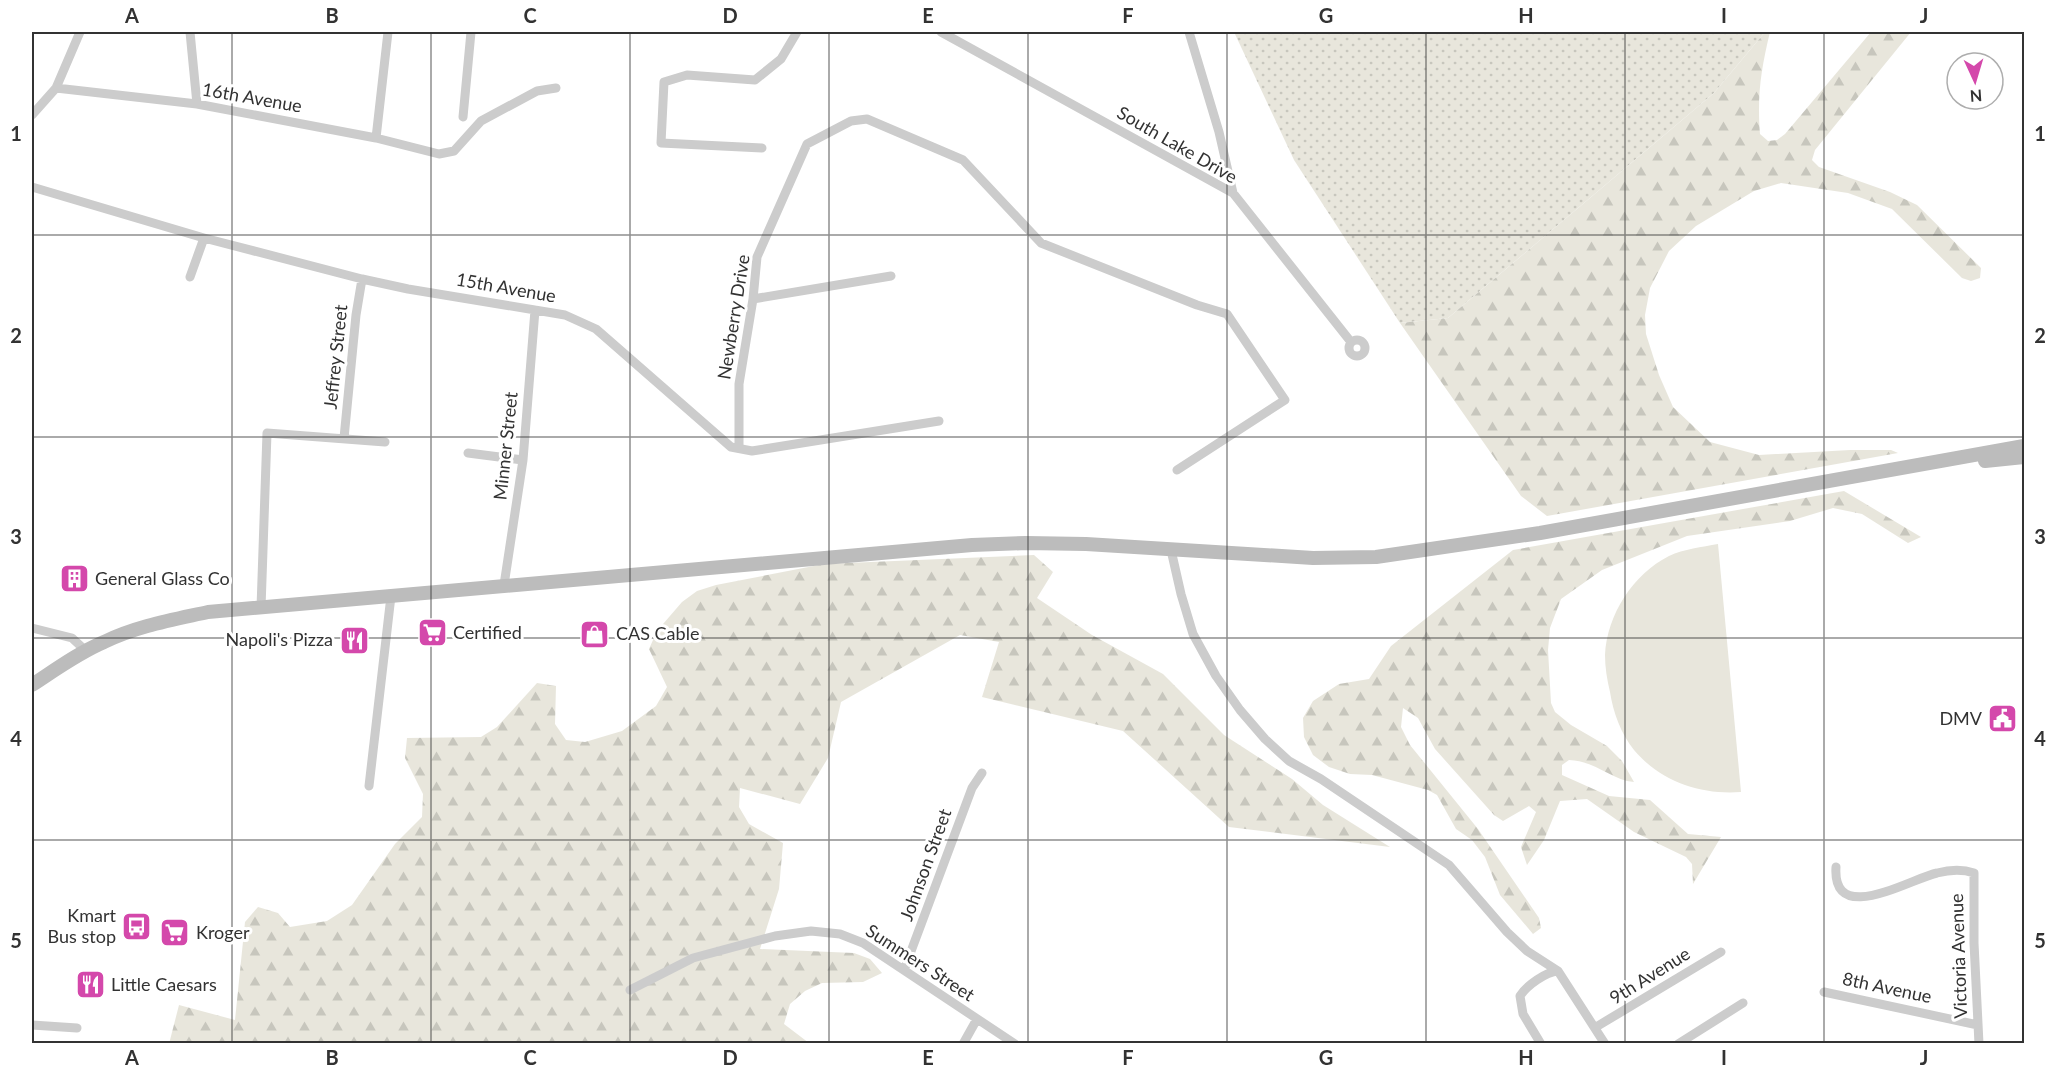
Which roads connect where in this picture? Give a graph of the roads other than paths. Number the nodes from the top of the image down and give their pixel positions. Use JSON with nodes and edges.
{"nodes":[{"id":1,"x":80,"y":32,"type":"edge"},
{"id":2,"x":190,"y":32,"type":"edge"},
{"id":3,"x":388,"y":32,"type":"edge"},
{"id":4,"x":471,"y":32,"type":"edge"},
{"id":5,"x":797,"y":32,"type":"edge"},
{"id":6,"x":940,"y":32,"type":"edge"},
{"id":7,"x":1189,"y":32,"type":"edge"},
{"id":8,"x":56,"y":88,"type":"junction"},
{"id":9,"x":556,"y":88,"type":"dead end"},
{"id":10,"x":196,"y":104,"type":"junction"},
{"id":11,"x":32,"y":115,"type":"edge"},
{"id":12,"x":463,"y":117,"type":"dead end"},
{"id":13,"x":376,"y":138,"type":"junction"},
{"id":14,"x":762,"y":148,"type":"dead end"},
{"id":15,"x":32,"y":187,"type":"edge"},
{"id":16,"x":1233,"y":194,"type":"junction"},
{"id":17,"x":204,"y":238,"type":"junction"},
{"id":18,"x":891,"y":276,"type":"dead end"},
{"id":19,"x":190,"y":278,"type":"dead end"},
{"id":20,"x":362,"y":279,"type":"junction"},
{"id":21,"x":753,"y":299,"type":"junction"},
{"id":22,"x":535,"y":309,"type":"junction"},
{"id":23,"x":1351,"y":342,"type":"dead end"},
{"id":24,"x":939,"y":421,"type":"dead end"},
{"id":25,"x":344,"y":438,"type":"junction"},
{"id":26,"x":2025,"y":439,"type":"edge"},
{"id":27,"x":385,"y":442,"type":"dead end"},
{"id":28,"x":2025,"y":446,"type":"edge"},
{"id":29,"x":739,"y":448,"type":"junction"},
{"id":30,"x":468,"y":453,"type":"dead end"},
{"id":31,"x":2025,"y":457,"type":"edge"},
{"id":32,"x":523,"y":460,"type":"junction"},
{"id":33,"x":1945,"y":460,"type":"junction"},
{"id":34,"x":1177,"y":470,"type":"dead end"},
{"id":35,"x":1171,"y":550,"type":"junction"},
{"id":36,"x":504,"y":585,"type":"junction"},
{"id":37,"x":391,"y":596,"type":"junction"},
{"id":38,"x":261,"y":608,"type":"junction"},
{"id":39,"x":32,"y":628,"type":"edge"},
{"id":40,"x":86,"y":651,"type":"junction"},
{"id":41,"x":32,"y":685,"type":"edge"},
{"id":42,"x":982,"y":773,"type":"dead end"},
{"id":43,"x":369,"y":786,"type":"dead end"},
{"id":44,"x":1836,"y":867,"type":"dead end"},
{"id":45,"x":1721,"y":952,"type":"dead end"},
{"id":46,"x":904,"y":970,"type":"junction"},
{"id":47,"x":1558,"y":971,"type":"junction"},
{"id":48,"x":630,"y":990,"type":"dead end"},
{"id":49,"x":1824,"y":992,"type":"dead end"},
{"id":50,"x":1743,"y":1003,"type":"dead end"},
{"id":51,"x":976,"y":1019,"type":"junction"},
{"id":52,"x":32,"y":1025,"type":"edge"},
{"id":53,"x":1978,"y":1025,"type":"junction"},
{"id":54,"x":1596,"y":1027,"type":"junction"},
{"id":55,"x":77,"y":1028,"type":"dead end"},
{"id":56,"x":963,"y":1044,"type":"edge"},
{"id":57,"x":1015,"y":1044,"type":"edge"},
{"id":58,"x":1541,"y":1044,"type":"edge"},
{"id":59,"x":1605,"y":1044,"type":"edge"},
{"id":60,"x":1678,"y":1044,"type":"edge"},
{"id":61,"x":1979,"y":1044,"type":"edge"}],
"edges":[{"from":1,"to":8,"type":"street"},
{"from":2,"to":10,"type":"street"},
{"from":3,"to":13,"type":"street"},
{"from":4,"to":12,"type":"street"},
{"from":5,"to":14,"type":"street"},
{"from":6,"to":16,"type":"street","name":"South Lake Drive"},
{"from":7,"to":16,"type":"street"},
{"from":8,"to":10,"type":"street","name":"16th Avenue"},
{"from":8,"to":11,"type":"street"},
{"from":9,"to":13,"type":"street","name":"16th Avenue"},
{"from":10,"to":13,"type":"street","name":"16th Avenue"},
{"from":15,"to":17,"type":"street","name":"15th Avenue"},
{"from":16,"to":23,"type":"street","name":"South Lake Drive"},
{"from":17,"to":19,"type":"street"},
{"from":17,"to":20,"type":"street","name":"15th Avenue"},
{"from":18,"to":21,"type":"street"},
{"from":20,"to":22,"type":"street","name":"15th Avenue"},
{"from":20,"to":25,"type":"street","name":"Jeffrey Street"},
{"from":21,"to":29,"type":"street","name":"Newberry Drive"},
{"from":21,"to":34,"type":"street","name":"Newberry Drive"},
{"from":22,"to":29,"type":"street","name":"15th Avenue"},
{"from":22,"to":32,"type":"street","name":"Minner Street"},
{"from":24,"to":29,"type":"street"},
{"from":25,"to":27,"type":"street"},
{"from":25,"to":38,"type":"street"},
{"from":26,"to":33,"type":"main road"},
{"from":28,"to":33,"type":"main road"},
{"from":30,"to":32,"type":"street"},
{"from":31,"to":33,"type":"main road"},
{"from":32,"to":36,"type":"street","name":"Minner Street"},
{"from":33,"to":35,"type":"main road"},
{"from":35,"to":36,"type":"main road"},
{"from":35,"to":47,"type":"street"},
{"from":36,"to":37,"type":"main road"},
{"from":37,"to":38,"type":"main road"},
{"from":37,"to":43,"type":"street"},
{"from":38,"to":40,"type":"main road"},
{"from":39,"to":40,"type":"street"},
{"from":40,"to":41,"type":"main road"},
{"from":42,"to":46,"type":"street","name":"Johnson Street"},
{"from":44,"to":53,"type":"street","name":"Victoria Avenue"},
{"from":45,"to":54,"type":"street","name":"9th Avenue"},
{"from":46,"to":48,"type":"street","name":"Summers Street"},
{"from":46,"to":51,"type":"street","name":"Summers Street"},
{"from":47,"to":54,"type":"street"},
{"from":47,"to":58,"type":"street"},
{"from":49,"to":53,"type":"street","name":"8th Avenue"},
{"from":50,"to":60,"type":"street"},
{"from":51,"to":56,"type":"street"},
{"from":51,"to":57,"type":"street","name":"Summers Street"},
{"from":52,"to":55,"type":"street"},
{"from":53,"to":61,"type":"street","name":"Victoria Avenue"},
{"from":54,"to":59,"type":"street"}]}
